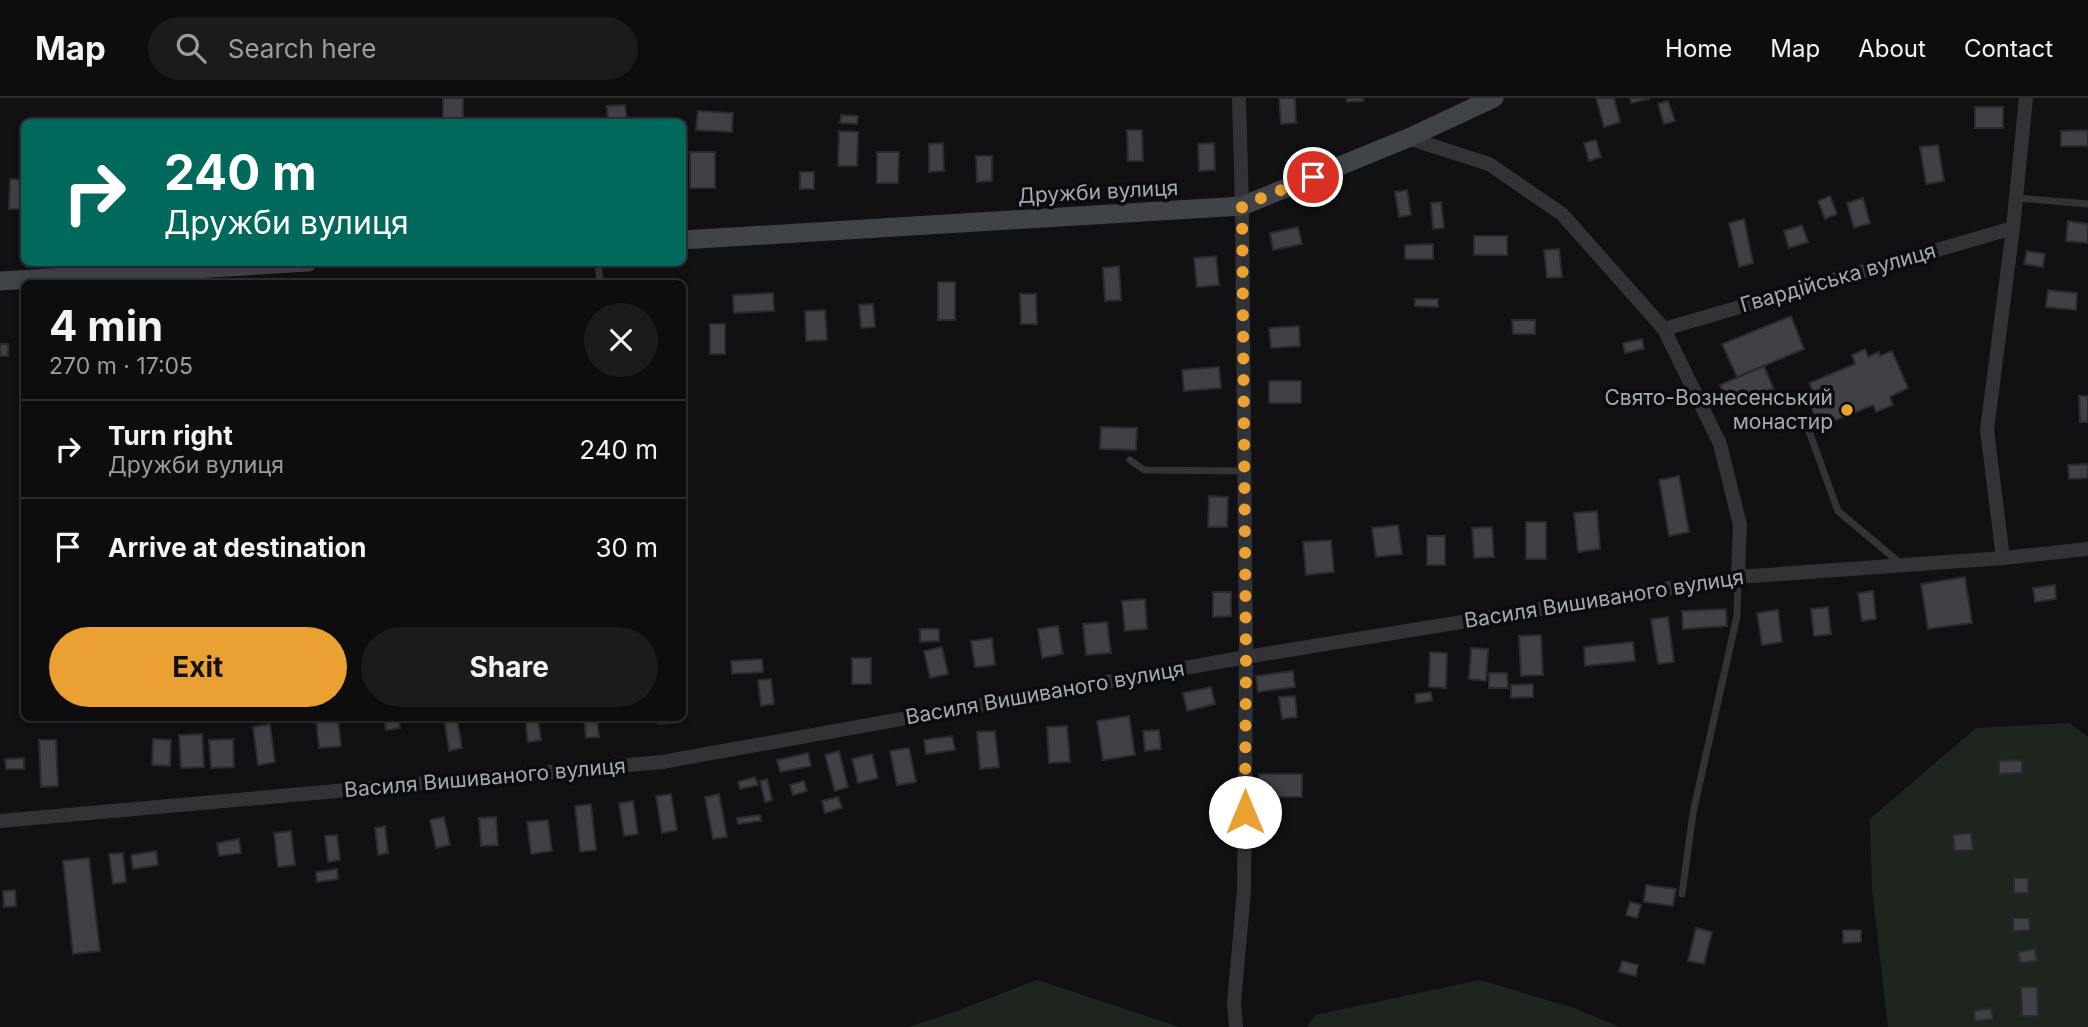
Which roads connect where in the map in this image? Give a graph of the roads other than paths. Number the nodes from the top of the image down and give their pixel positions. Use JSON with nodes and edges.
{"nodes":[{"id":1,"x":1239,"y":98,"type":"edge"},
{"id":2,"x":1494,"y":98,"type":"edge"},
{"id":3,"x":2026,"y":98,"type":"edge"},
{"id":4,"x":1408,"y":138,"type":"junction"},
{"id":5,"x":2016,"y":198,"type":"junction"},
{"id":6,"x":2088,"y":204,"type":"edge"},
{"id":7,"x":1242,"y":206,"type":"junction"},
{"id":8,"x":2013,"y":228,"type":"junction"},
{"id":9,"x":686,"y":240,"type":"edge"},
{"id":10,"x":256,"y":266,"type":"edge"},
{"id":11,"x":70,"y":280,"type":"edge"},
{"id":12,"x":0,"y":281,"type":"edge"},
{"id":13,"x":21,"y":281,"type":"edge"},
{"id":14,"x":1664,"y":329,"type":"junction"},
{"id":15,"x":1805,"y":420,"type":"dead end"},
{"id":16,"x":1130,"y":460,"type":"dead end"},
{"id":17,"x":1244,"y":471,"type":"junction"},
{"id":18,"x":2088,"y":549,"type":"edge"},
{"id":19,"x":2003,"y":558,"type":"junction"},
{"id":20,"x":1901,"y":564,"type":"junction"},
{"id":21,"x":1738,"y":577,"type":"junction"},
{"id":22,"x":1246,"y":657,"type":"junction"},
{"id":23,"x":0,"y":821,"type":"edge"},
{"id":24,"x":1682,"y":894,"type":"dead end"},
{"id":25,"x":1236,"y":1027,"type":"edge"}],
"edges":[{"from":1,"to":7,"type":"street"},
{"from":2,"to":4,"type":"street","name":"Дружби вулиця"},
{"from":3,"to":5,"type":"street"},
{"from":4,"to":7,"type":"street","name":"Дружби вулиця"},
{"from":4,"to":14,"type":"street"},
{"from":5,"to":6,"type":"lane"},
{"from":5,"to":8,"type":"street"},
{"from":7,"to":9,"type":"street","name":"Дружби вулиця"},
{"from":7,"to":17,"type":"street"},
{"from":8,"to":14,"type":"street","name":"Гвардійська вулиця"},
{"from":8,"to":19,"type":"street"},
{"from":10,"to":11,"type":"street"},
{"from":12,"to":13,"type":"street"},
{"from":14,"to":21,"type":"street"},
{"from":15,"to":20,"type":"lane"},
{"from":16,"to":17,"type":"lane"},
{"from":17,"to":22,"type":"street"},
{"from":18,"to":19,"type":"street","name":"Василя Вишиваного вулиця"},
{"from":19,"to":20,"type":"street","name":"Василя Вишиваного вулиця"},
{"from":20,"to":21,"type":"street","name":"Василя Вишиваного вулиця"},
{"from":21,"to":22,"type":"street","name":"Василя Вишиваного вулиця"},
{"from":21,"to":24,"type":"lane"},
{"from":22,"to":23,"type":"street","name":"Василя Вишиваного вулиця"},
{"from":22,"to":25,"type":"street"}]}
